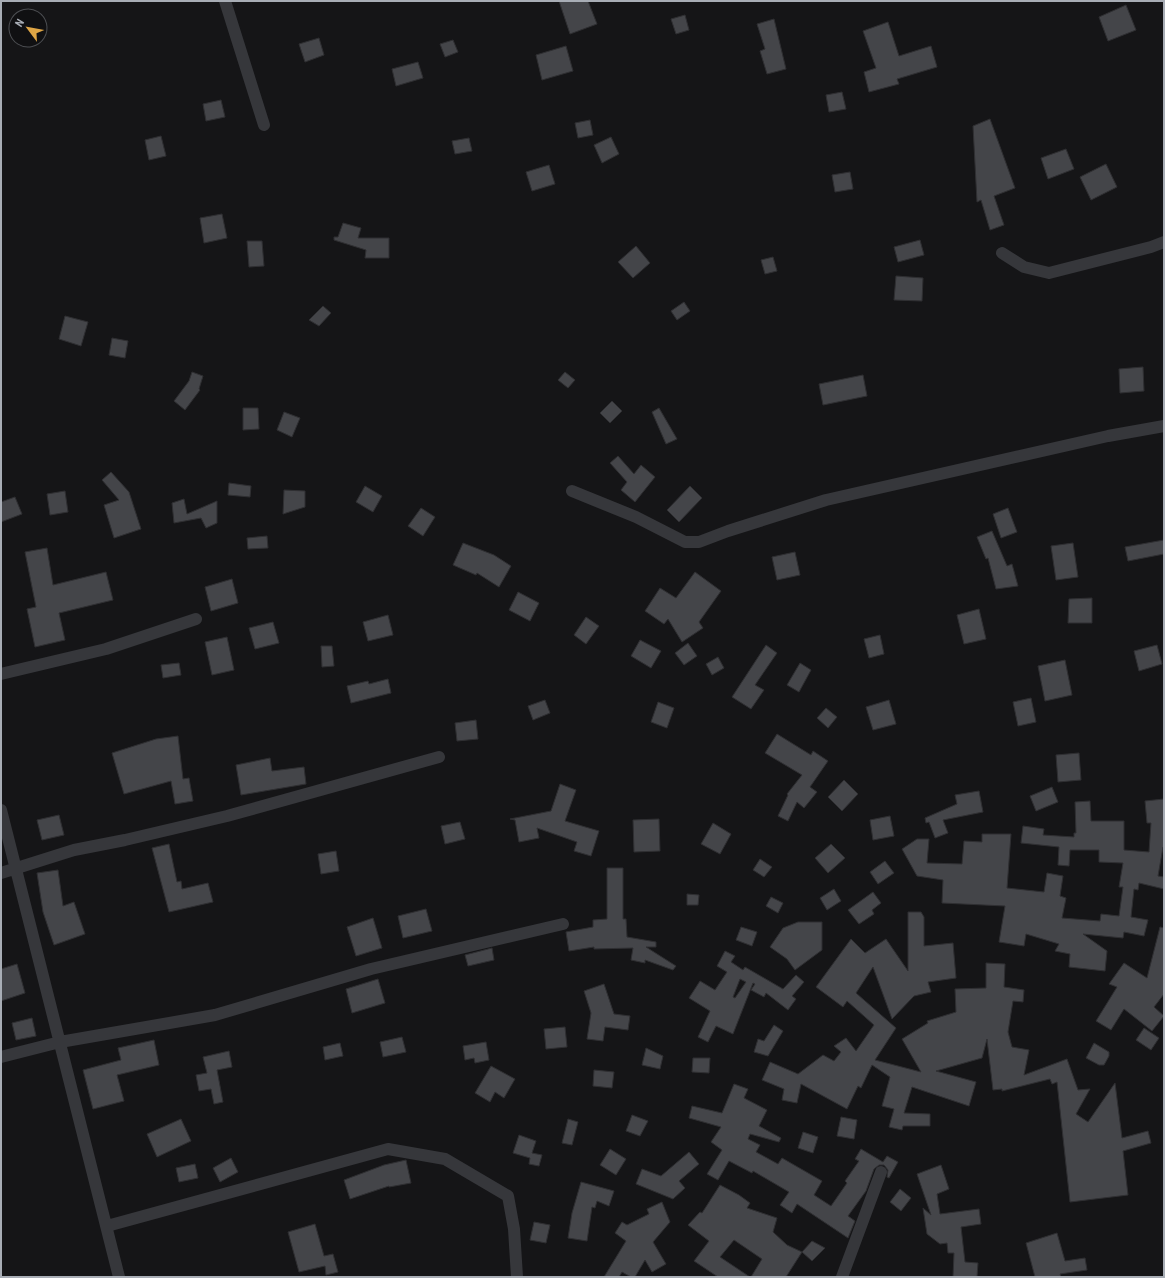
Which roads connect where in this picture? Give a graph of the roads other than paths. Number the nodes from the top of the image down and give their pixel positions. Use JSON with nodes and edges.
{"nodes":[{"id":1,"x":225,"y":1,"type":"edge"},
{"id":2,"x":264,"y":125,"type":"dead end"},
{"id":3,"x":1164,"y":242,"type":"edge"},
{"id":4,"x":1002,"y":253,"type":"dead end"},
{"id":5,"x":1164,"y":426,"type":"edge"},
{"id":6,"x":572,"y":491,"type":"dead end"},
{"id":7,"x":196,"y":619,"type":"dead end"},
{"id":8,"x":1,"y":674,"type":"edge"},
{"id":9,"x":439,"y":757,"type":"dead end"},
{"id":10,"x":1,"y":810,"type":"edge"},
{"id":11,"x":16,"y":869,"type":"junction"},
{"id":12,"x":1,"y":873,"type":"edge"},
{"id":13,"x":562,"y":924,"type":"dead end"},
{"id":14,"x":60,"y":1042,"type":"junction"},
{"id":15,"x":1,"y":1057,"type":"edge"},
{"id":16,"x":881,"y":1172,"type":"dead end"},
{"id":17,"x":107,"y":1226,"type":"junction"},
{"id":18,"x":119,"y":1277,"type":"edge"},
{"id":19,"x":517,"y":1277,"type":"edge"},
{"id":20,"x":842,"y":1277,"type":"edge"}],
"edges":[{"from":1,"to":2,"type":"street"},
{"from":3,"to":4,"type":"street"},
{"from":5,"to":6,"type":"street"},
{"from":7,"to":8,"type":"street"},
{"from":9,"to":11,"type":"street"},
{"from":10,"to":11,"type":"street"},
{"from":11,"to":12,"type":"street"},
{"from":11,"to":14,"type":"street"},
{"from":13,"to":14,"type":"street"},
{"from":14,"to":15,"type":"street"},
{"from":14,"to":17,"type":"street"},
{"from":16,"to":20,"type":"street"},
{"from":17,"to":18,"type":"street"},
{"from":17,"to":19,"type":"street"}]}
